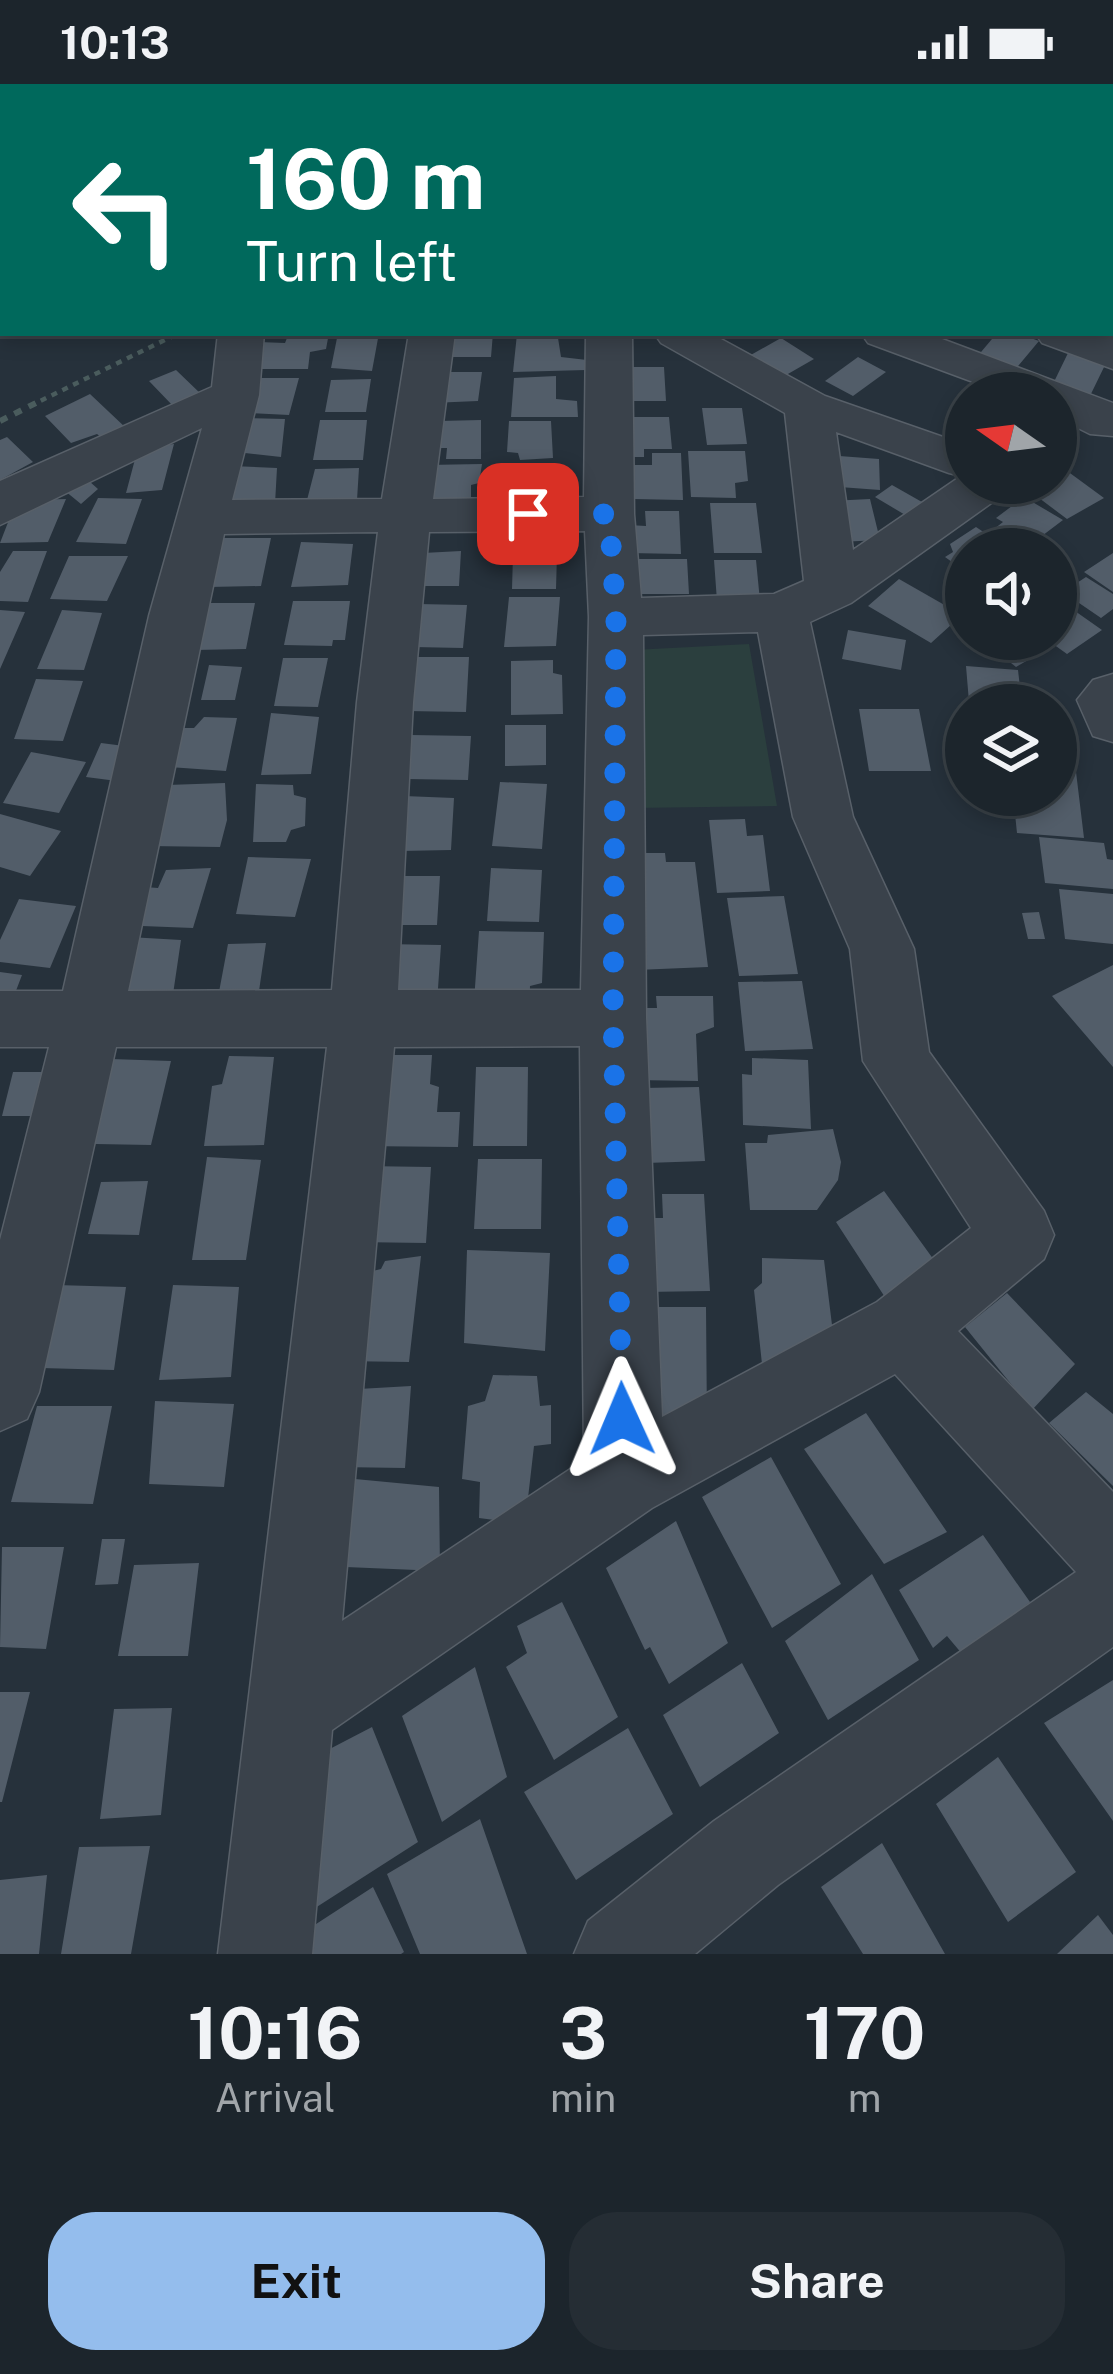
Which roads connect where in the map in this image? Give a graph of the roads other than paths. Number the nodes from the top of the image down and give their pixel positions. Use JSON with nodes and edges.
{"nodes":[{"id":1,"x":241,"y":336,"type":"edge"},
{"id":2,"x":432,"y":336,"type":"edge"},
{"id":3,"x":609,"y":336,"type":"edge"},
{"id":4,"x":681,"y":336,"type":"edge"},
{"id":5,"x":892,"y":336,"type":"edge"},
{"id":6,"x":1066,"y":336,"type":"edge"},
{"id":7,"x":1113,"y":355,"type":"edge"},
{"id":8,"x":990,"y":372,"type":"edge"},
{"id":9,"x":235,"y":395,"type":"junction"},
{"id":10,"x":808,"y":406,"type":"junction"},
{"id":11,"x":1077,"y":408,"type":"edge"},
{"id":12,"x":1113,"y":418,"type":"edge"},
{"id":13,"x":945,"y":455,"type":"edge"},
{"id":14,"x":954,"y":504,"type":"edge"},
{"id":15,"x":0,"y":508,"type":"edge"},
{"id":16,"x":609,"y":514,"type":"junction"},
{"id":17,"x":405,"y":515,"type":"junction"},
{"id":18,"x":205,"y":517,"type":"junction"},
{"id":19,"x":806,"y":601,"type":"junction"},
{"id":20,"x":616,"y":616,"type":"junction"},
{"id":21,"x":1113,"y":694,"type":"edge"},
{"id":22,"x":1113,"y":722,"type":"edge"},
{"id":23,"x":613,"y":1018,"type":"junction"},
{"id":24,"x":0,"y":1019,"type":"edge"},
{"id":25,"x":364,"y":1019,"type":"junction"},
{"id":26,"x":89,"y":1020,"type":"junction"},
{"id":27,"x":904,"y":1328,"type":"junction"},
{"id":28,"x":0,"y":1391,"type":"edge"},
{"id":29,"x":624,"y":1480,"type":"junction"},
{"id":30,"x":1113,"y":1551,"type":"edge"},
{"id":31,"x":1113,"y":1597,"type":"edge"},
{"id":32,"x":293,"y":1705,"type":"junction"},
{"id":33,"x":265,"y":1954,"type":"edge"},
{"id":34,"x":621,"y":1954,"type":"edge"}],
"edges":[{"from":1,"to":9,"type":"street"},
{"from":2,"to":17,"type":"street"},
{"from":3,"to":16,"type":"street"},
{"from":4,"to":10,"type":"street"},
{"from":5,"to":8,"type":"street"},
{"from":6,"to":7,"type":"street"},
{"from":9,"to":15,"type":"street"},
{"from":9,"to":18,"type":"street"},
{"from":10,"to":13,"type":"street"},
{"from":10,"to":19,"type":"street"},
{"from":11,"to":12,"type":"street"},
{"from":14,"to":19,"type":"street"},
{"from":16,"to":17,"type":"street"},
{"from":16,"to":20,"type":"street"},
{"from":17,"to":18,"type":"street"},
{"from":17,"to":25,"type":"street"},
{"from":18,"to":26,"type":"street"},
{"from":19,"to":20,"type":"street"},
{"from":19,"to":27,"type":"street"},
{"from":20,"to":23,"type":"street"},
{"from":21,"to":22,"type":"street"},
{"from":23,"to":25,"type":"street"},
{"from":23,"to":29,"type":"street"},
{"from":24,"to":26,"type":"street"},
{"from":25,"to":26,"type":"street"},
{"from":25,"to":32,"type":"street"},
{"from":26,"to":28,"type":"street"},
{"from":27,"to":29,"type":"street"},
{"from":27,"to":30,"type":"street"},
{"from":29,"to":32,"type":"street"},
{"from":31,"to":34,"type":"street"},
{"from":32,"to":33,"type":"street"}]}
